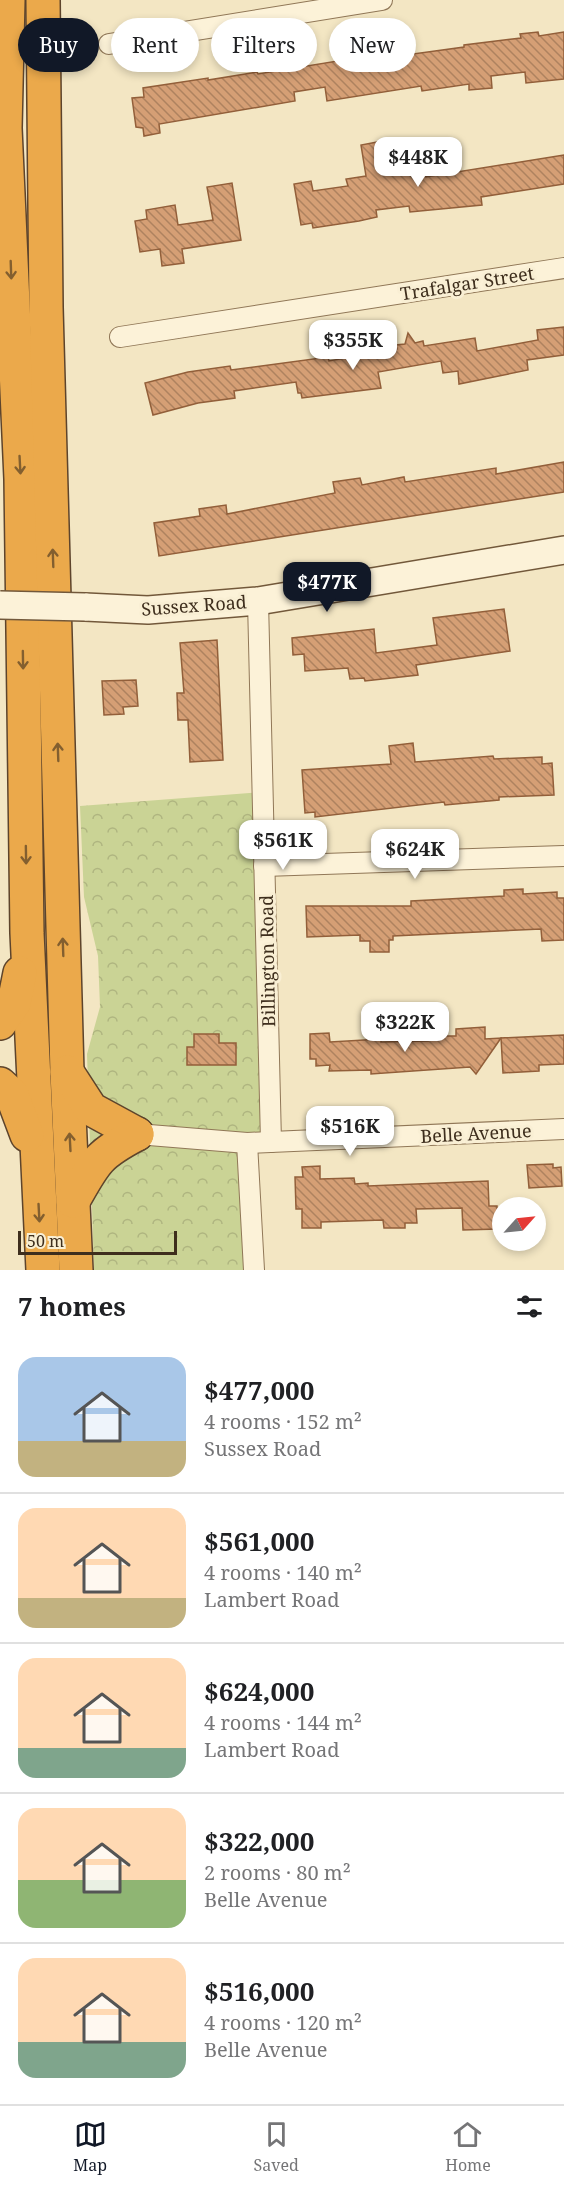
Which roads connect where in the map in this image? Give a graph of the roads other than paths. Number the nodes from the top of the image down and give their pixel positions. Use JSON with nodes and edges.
{"nodes":[{"id":1,"x":8,"y":0,"type":"edge"},
{"id":2,"x":43,"y":0,"type":"edge"},
{"id":3,"x":382,"y":0,"type":"edge"},
{"id":4,"x":109,"y":44,"type":"dead end"},
{"id":5,"x":564,"y":268,"type":"edge"},
{"id":6,"x":120,"y":337,"type":"dead end"},
{"id":7,"x":564,"y":550,"type":"edge"},
{"id":8,"x":258,"y":601,"type":"junction"},
{"id":9,"x":0,"y":605,"type":"edge"},
{"id":10,"x":564,"y":856,"type":"edge"},
{"id":11,"x":264,"y":866,"type":"junction"},
{"id":12,"x":27,"y":933,"type":"junction"},
{"id":13,"x":0,"y":1023,"type":"edge"},
{"id":14,"x":67,"y":1072,"type":"junction"},
{"id":15,"x":0,"y":1084,"type":"edge"},
{"id":16,"x":564,"y":1129,"type":"edge"},
{"id":17,"x":137,"y":1134,"type":"junction"},
{"id":18,"x":271,"y":1142,"type":"junction"},
{"id":19,"x":248,"y":1143,"type":"junction"},
{"id":20,"x":36,"y":1157,"type":"junction"},
{"id":21,"x":73,"y":1201,"type":"junction"},
{"id":22,"x":43,"y":1270,"type":"edge"},
{"id":23,"x":76,"y":1270,"type":"edge"},
{"id":24,"x":254,"y":1270,"type":"edge"}],
"edges":[{"from":1,"to":12,"type":"highway","one_way":true},
{"from":14,"to":2,"type":"highway","one_way":true},
{"from":3,"to":4,"type":"street"},
{"from":5,"to":6,"type":"street","name":"Trafalgar Street"},
{"from":7,"to":8,"type":"street","name":"Sussex Road"},
{"from":8,"to":9,"type":"street","name":"Sussex Road","bridge":true},
{"from":8,"to":11,"type":"street","name":"Billington Road"},
{"from":10,"to":11,"type":"street"},
{"from":11,"to":18,"type":"street","name":"Billington Road"},
{"from":12,"to":13,"type":"highway"},
{"from":12,"to":20,"type":"highway"},
{"from":14,"to":17,"type":"highway"},
{"from":21,"to":14,"type":"highway","one_way":true},
{"from":15,"to":20,"type":"highway"},
{"from":16,"to":18,"type":"street","name":"Belle Avenue"},
{"from":17,"to":19,"type":"street","name":"Belle Avenue"},
{"from":17,"to":21,"type":"highway"},
{"from":18,"to":19,"type":"street","name":"Belle Avenue"},
{"from":19,"to":24,"type":"street"},
{"from":20,"to":22,"type":"highway","one_way":true},
{"from":21,"to":23,"type":"highway"}]}
